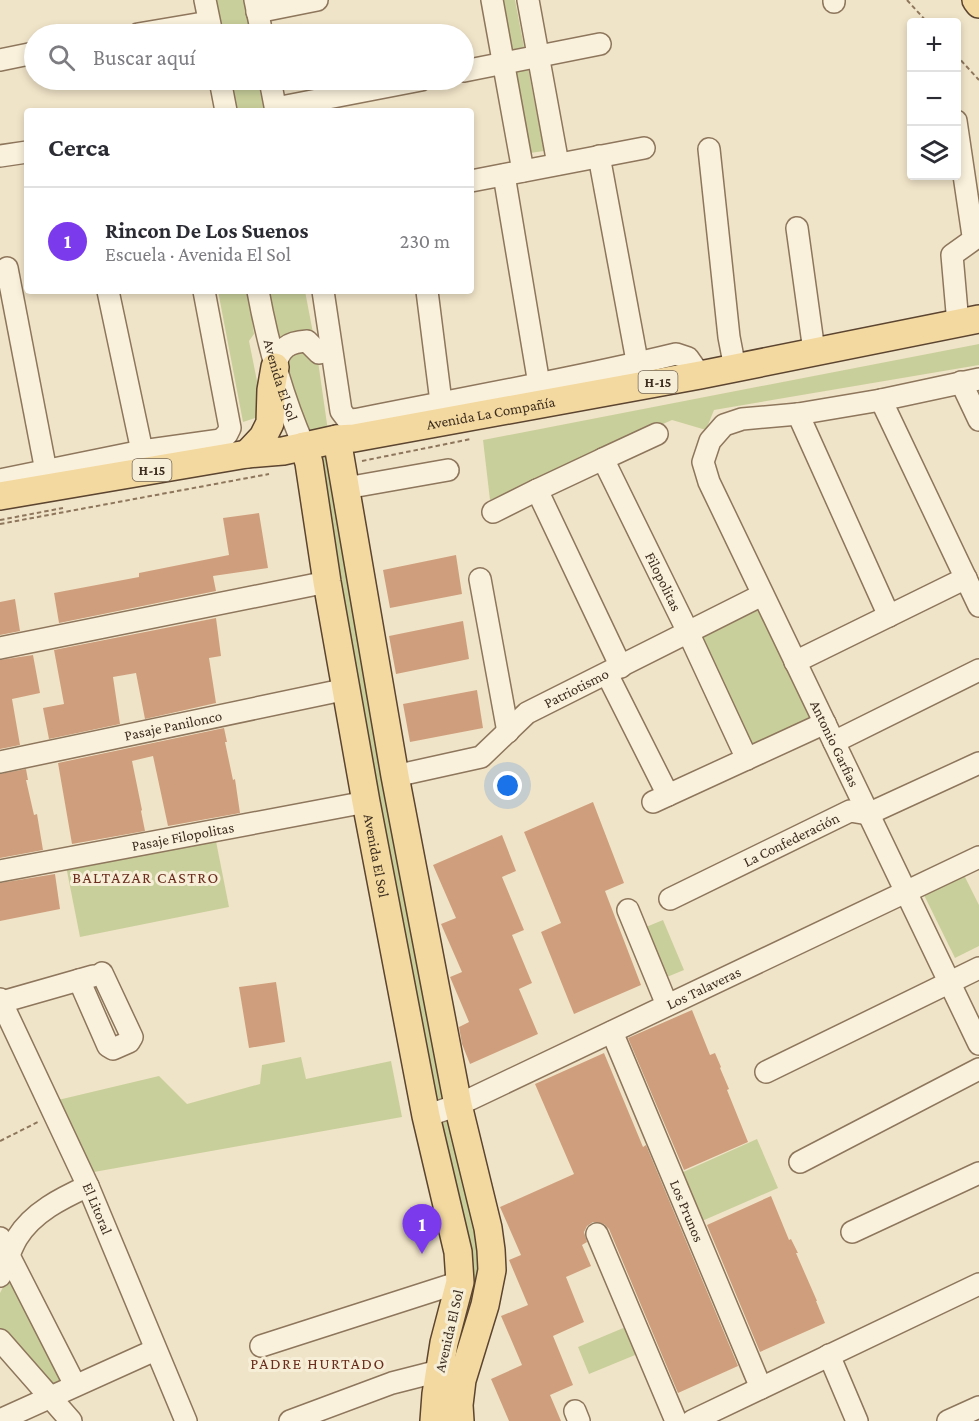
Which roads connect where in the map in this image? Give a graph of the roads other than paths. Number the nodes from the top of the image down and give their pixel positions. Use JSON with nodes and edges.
{"nodes":[{"id":1,"x":205,"y":0,"type":"edge"},
{"id":2,"x":317,"y":0,"type":"edge"},
{"id":3,"x":492,"y":0,"type":"edge"},
{"id":4,"x":528,"y":0,"type":"edge"},
{"id":5,"x":976,"y":0,"type":"edge"},
{"id":6,"x":979,"y":4,"type":"edge"},
{"id":7,"x":256,"y":6,"type":"edge"},
{"id":8,"x":209,"y":24,"type":"edge"},
{"id":9,"x":260,"y":24,"type":"edge"},
{"id":10,"x":600,"y":44,"type":"dead end"},
{"id":11,"x":24,"y":55,"type":"edge"},
{"id":12,"x":539,"y":56,"type":"junction"},
{"id":13,"x":0,"y":60,"type":"edge"},
{"id":14,"x":504,"y":63,"type":"junction"},
{"id":15,"x":474,"y":69,"type":"edge"},
{"id":16,"x":222,"y":90,"type":"edge"},
{"id":17,"x":272,"y":90,"type":"edge"},
{"id":18,"x":373,"y":90,"type":"edge"},
{"id":19,"x":225,"y":108,"type":"edge"},
{"id":20,"x":276,"y":108,"type":"edge"},
{"id":21,"x":286,"y":108,"type":"edge"},
{"id":22,"x":958,"y":126,"type":"edge"},
{"id":23,"x":644,"y":148,"type":"dead end"},
{"id":24,"x":710,"y":149,"type":"dead end"},
{"id":25,"x":24,"y":152,"type":"edge"},
{"id":26,"x":0,"y":156,"type":"edge"},
{"id":27,"x":599,"y":156,"type":"junction"},
{"id":28,"x":558,"y":164,"type":"junction"},
{"id":29,"x":514,"y":173,"type":"junction"},
{"id":30,"x":474,"y":180,"type":"edge"},
{"id":31,"x":797,"y":228,"type":"dead end"},
{"id":32,"x":11,"y":267,"type":"edge"},
{"id":33,"x":109,"y":294,"type":"edge"},
{"id":34,"x":205,"y":294,"type":"edge"},
{"id":35,"x":259,"y":294,"type":"edge"},
{"id":36,"x":309,"y":294,"type":"edge"},
{"id":37,"x":323,"y":294,"type":"edge"},
{"id":38,"x":427,"y":294,"type":"edge"},
{"id":39,"x":969,"y":321,"type":"edge"},
{"id":40,"x":814,"y":351,"type":"junction"},
{"id":41,"x":319,"y":352,"type":"junction"},
{"id":42,"x":275,"y":367,"type":"junction"},
{"id":43,"x":735,"y":368,"type":"junction"},
{"id":44,"x":639,"y":375,"type":"junction"},
{"id":45,"x":970,"y":381,"type":"edge"},
{"id":46,"x":539,"y":384,"type":"junction"},
{"id":47,"x":881,"y":400,"type":"junction"},
{"id":48,"x":441,"y":402,"type":"junction"},
{"id":49,"x":798,"y":414,"type":"junction"},
{"id":50,"x":979,"y":420,"type":"edge"},
{"id":51,"x":657,"y":434,"type":"dead end"},
{"id":52,"x":337,"y":439,"type":"junction"},
{"id":53,"x":304,"y":446,"type":"junction"},
{"id":54,"x":142,"y":451,"type":"junction"},
{"id":55,"x":247,"y":454,"type":"junction"},
{"id":56,"x":603,"y":459,"type":"junction"},
{"id":57,"x":448,"y":470,"type":"dead end"},
{"id":58,"x":46,"y":471,"type":"junction"},
{"id":59,"x":0,"y":480,"type":"edge"},
{"id":60,"x":346,"y":488,"type":"junction"},
{"id":61,"x":537,"y":490,"type":"junction"},
{"id":62,"x":0,"y":496,"type":"edge"},
{"id":63,"x":493,"y":512,"type":"dead end"},
{"id":64,"x":966,"y":578,"type":"junction"},
{"id":65,"x":480,"y":579,"type":"dead end"},
{"id":66,"x":327,"y":582,"type":"junction"},
{"id":67,"x":762,"y":596,"type":"junction"},
{"id":68,"x":979,"y":606,"type":"edge"},
{"id":69,"x":889,"y":616,"type":"junction"},
{"id":70,"x":688,"y":632,"type":"junction"},
{"id":71,"x":0,"y":648,"type":"edge"},
{"id":72,"x":795,"y":662,"type":"junction"},
{"id":73,"x":614,"y":670,"type":"junction"},
{"id":74,"x":979,"y":670,"type":"edge"},
{"id":75,"x":347,"y":689,"type":"junction"},
{"id":76,"x":508,"y":732,"type":"junction"},
{"id":77,"x":829,"y":732,"type":"junction"},
{"id":78,"x":747,"y":759,"type":"junction"},
{"id":79,"x":0,"y":762,"type":"edge"},
{"id":80,"x":979,"y":763,"type":"edge"},
{"id":81,"x":395,"y":776,"type":"junction"},
{"id":82,"x":366,"y":802,"type":"junction"},
{"id":83,"x":868,"y":814,"type":"junction"},
{"id":84,"x":979,"y":857,"type":"edge"},
{"id":85,"x":0,"y":871,"type":"edge"},
{"id":86,"x":906,"y":892,"type":"junction"},
{"id":87,"x":670,"y":899,"type":"dead end"},
{"id":88,"x":628,"y":910,"type":"dead end"},
{"id":89,"x":979,"y":968,"type":"edge"},
{"id":90,"x":79,"y":980,"type":"junction"},
{"id":91,"x":949,"y":982,"type":"junction"},
{"id":92,"x":1,"y":1000,"type":"edge"},
{"id":93,"x":668,"y":1005,"type":"junction"},
{"id":94,"x":612,"y":1032,"type":"junction"},
{"id":95,"x":979,"y":1044,"type":"edge"},
{"id":96,"x":979,"y":1069,"type":"edge"},
{"id":97,"x":766,"y":1072,"type":"dead end"},
{"id":98,"x":458,"y":1105,"type":"junction"},
{"id":99,"x":426,"y":1116,"type":"junction"},
{"id":100,"x":800,"y":1162,"type":"dead end"},
{"id":101,"x":979,"y":1173,"type":"edge"},
{"id":102,"x":88,"y":1186,"type":"junction"},
{"id":103,"x":852,"y":1232,"type":"dead end"},
{"id":104,"x":597,"y":1234,"type":"dead end"},
{"id":105,"x":4,"y":1247,"type":"edge"},
{"id":106,"x":0,"y":1276,"type":"edge"},
{"id":107,"x":460,"y":1282,"type":"junction"},
{"id":108,"x":979,"y":1284,"type":"edge"},
{"id":109,"x":0,"y":1340,"type":"edge"},
{"id":110,"x":261,"y":1346,"type":"dead end"},
{"id":111,"x":155,"y":1350,"type":"junction"},
{"id":112,"x":829,"y":1355,"type":"junction"},
{"id":113,"x":439,"y":1371,"type":"junction"},
{"id":114,"x":75,"y":1385,"type":"junction"},
{"id":115,"x":761,"y":1388,"type":"junction"},
{"id":116,"x":51,"y":1398,"type":"junction"},
{"id":117,"x":979,"y":1407,"type":"edge"},
{"id":118,"x":733,"y":1412,"type":"edge"},
{"id":119,"x":333,"y":1413,"type":"edge"},
{"id":120,"x":0,"y":1420,"type":"edge"},
{"id":121,"x":71,"y":1421,"type":"edge"},
{"id":122,"x":186,"y":1421,"type":"edge"},
{"id":123,"x":290,"y":1421,"type":"edge"},
{"id":124,"x":434,"y":1421,"type":"edge"},
{"id":125,"x":460,"y":1421,"type":"edge"},
{"id":126,"x":676,"y":1421,"type":"edge"},
{"id":127,"x":692,"y":1421,"type":"edge"},
{"id":128,"x":857,"y":1421,"type":"edge"},
{"id":129,"x":948,"y":1421,"type":"edge"}],
"edges":[{"from":1,"to":8,"type":"street"},
{"from":2,"to":7,"type":"street"},
{"from":3,"to":14,"type":"street"},
{"from":4,"to":12,"type":"street"},
{"from":5,"to":6,"type":"main road"},
{"from":7,"to":9,"type":"street"},
{"from":10,"to":12,"type":"street"},
{"from":11,"to":13,"type":"street"},
{"from":12,"to":14,"type":"street"},
{"from":12,"to":28,"type":"street"},
{"from":14,"to":15,"type":"street"},
{"from":14,"to":29,"type":"street"},
{"from":16,"to":19,"type":"street"},
{"from":17,"to":20,"type":"street"},
{"from":18,"to":21,"type":"street"},
{"from":22,"to":39,"type":"street"},
{"from":23,"to":27,"type":"street"},
{"from":24,"to":43,"type":"street"},
{"from":25,"to":26,"type":"street"},
{"from":27,"to":28,"type":"street"},
{"from":27,"to":44,"type":"street"},
{"from":28,"to":29,"type":"street"},
{"from":29,"to":30,"type":"street"},
{"from":29,"to":46,"type":"street"},
{"from":31,"to":40,"type":"street"},
{"from":32,"to":58,"type":"street"},
{"from":33,"to":54,"type":"street"},
{"from":34,"to":54,"type":"street"},
{"from":35,"to":42,"type":"street","name":"Avenida El Sol"},
{"from":36,"to":41,"type":"street","name":"Avenida El Sol"},
{"from":37,"to":48,"type":"street"},
{"from":38,"to":48,"type":"street"},
{"from":39,"to":40,"type":"main road","name":"Avenida La Compañía","number":"H-15"},
{"from":40,"to":43,"type":"main road","name":"Avenida La Compañía","number":"H-15"},
{"from":41,"to":42,"type":"street"},
{"from":41,"to":52,"type":"street","name":"Avenida El Sol"},
{"from":42,"to":53,"type":"street","name":"Avenida El Sol"},
{"from":42,"to":55,"type":"main road"},
{"from":43,"to":44,"type":"main road","name":"Avenida La Compañía","number":"H-15"},
{"from":44,"to":46,"type":"street"},
{"from":44,"to":52,"type":"main road","name":"Avenida La Compañía","number":"H-15"},
{"from":45,"to":47,"type":"street"},
{"from":45,"to":50,"type":"street"},
{"from":46,"to":48,"type":"street"},
{"from":47,"to":49,"type":"street"},
{"from":47,"to":64,"type":"street"},
{"from":49,"to":67,"type":"street","name":"Antonio Garfias"},
{"from":49,"to":69,"type":"street"},
{"from":51,"to":56,"type":"street"},
{"from":52,"to":53,"type":"main road","name":"Avenida La Compañía","number":"H-15"},
{"from":52,"to":60,"type":"main road","name":"Avenida El Sol"},
{"from":53,"to":55,"type":"main road","name":"Avenida La Compañía","number":"H-15"},
{"from":53,"to":66,"type":"main road","name":"Avenida El Sol"},
{"from":54,"to":58,"type":"street"},
{"from":55,"to":62,"type":"main road","name":"Avenida La Compañía","number":"H-15"},
{"from":56,"to":61,"type":"street"},
{"from":56,"to":70,"type":"street","name":"Filopolitas"},
{"from":57,"to":60,"type":"street"},
{"from":58,"to":59,"type":"street"},
{"from":60,"to":81,"type":"main road","name":"Avenida El Sol"},
{"from":61,"to":63,"type":"street"},
{"from":61,"to":73,"type":"street"},
{"from":64,"to":68,"type":"street"},
{"from":64,"to":69,"type":"street"},
{"from":65,"to":76,"type":"street"},
{"from":66,"to":71,"type":"street"},
{"from":66,"to":75,"type":"main road","name":"Avenida El Sol"},
{"from":67,"to":70,"type":"street","name":"Patriotismo"},
{"from":67,"to":72,"type":"street","name":"Antonio Garfias"},
{"from":69,"to":72,"type":"street"},
{"from":70,"to":73,"type":"street","name":"Patriotismo"},
{"from":70,"to":78,"type":"street","name":"Filopolitas"},
{"from":72,"to":77,"type":"street","name":"Antonio Garfias"},
{"from":73,"to":76,"type":"street","name":"Patriotismo"},
{"from":73,"to":78,"type":"street"},
{"from":74,"to":77,"type":"street"},
{"from":75,"to":79,"type":"street","name":"Pasaje Panilonco"},
{"from":75,"to":82,"type":"main road","name":"Avenida El Sol"},
{"from":76,"to":81,"type":"street","name":"Patriotismo"},
{"from":77,"to":78,"type":"street"},
{"from":77,"to":83,"type":"street","name":"Antonio Garfias"},
{"from":80,"to":83,"type":"street","name":"La Confederación"},
{"from":81,"to":98,"type":"main road","name":"Avenida El Sol"},
{"from":82,"to":85,"type":"street","name":"Pasaje Filopolitas"},
{"from":82,"to":99,"type":"main road","name":"Avenida El Sol"},
{"from":83,"to":86,"type":"street","name":"Antonio Garfias"},
{"from":83,"to":87,"type":"street","name":"La Confederación"},
{"from":84,"to":86,"type":"street","name":"Los Talaveras"},
{"from":86,"to":91,"type":"street","name":"Antonio Garfias"},
{"from":86,"to":93,"type":"street","name":"Los Talaveras"},
{"from":88,"to":93,"type":"street"},
{"from":89,"to":91,"type":"street"},
{"from":90,"to":90,"type":"street"},
{"from":90,"to":92,"type":"street"},
{"from":91,"to":95,"type":"street","name":"Antonio Garfias"},
{"from":91,"to":97,"type":"street"},
{"from":92,"to":102,"type":"street","name":"El Litoral"},
{"from":93,"to":94,"type":"street","name":"Los Talaveras"},
{"from":94,"to":98,"type":"street","name":"Los Talaveras"},
{"from":94,"to":115,"type":"street","name":"Los Prunos"},
{"from":96,"to":100,"type":"street"},
{"from":98,"to":99,"type":"street","name":"Los Talaveras"},
{"from":98,"to":125,"type":"main road","name":"Avenida El Sol"},
{"from":99,"to":107,"type":"main road","name":"Avenida El Sol"},
{"from":101,"to":103,"type":"street"},
{"from":102,"to":105,"type":"street"},
{"from":102,"to":111,"type":"street","name":"El Litoral"},
{"from":104,"to":126,"type":"street"},
{"from":105,"to":106,"type":"street"},
{"from":105,"to":114,"type":"street"},
{"from":107,"to":110,"type":"street"},
{"from":107,"to":113,"type":"main road","name":"Avenida El Sol"},
{"from":108,"to":112,"type":"street"},
{"from":109,"to":116,"type":"street"},
{"from":111,"to":114,"type":"street"},
{"from":111,"to":122,"type":"street","name":"El Litoral"},
{"from":112,"to":115,"type":"street"},
{"from":112,"to":128,"type":"street"},
{"from":113,"to":119,"type":"street"},
{"from":113,"to":124,"type":"main road","name":"Avenida El Sol"},
{"from":114,"to":116,"type":"street"},
{"from":115,"to":118,"type":"street"},
{"from":116,"to":120,"type":"street"},
{"from":116,"to":121,"type":"street"},
{"from":117,"to":129,"type":"street"},
{"from":118,"to":127,"type":"street"},
{"from":119,"to":123,"type":"street"}]}
